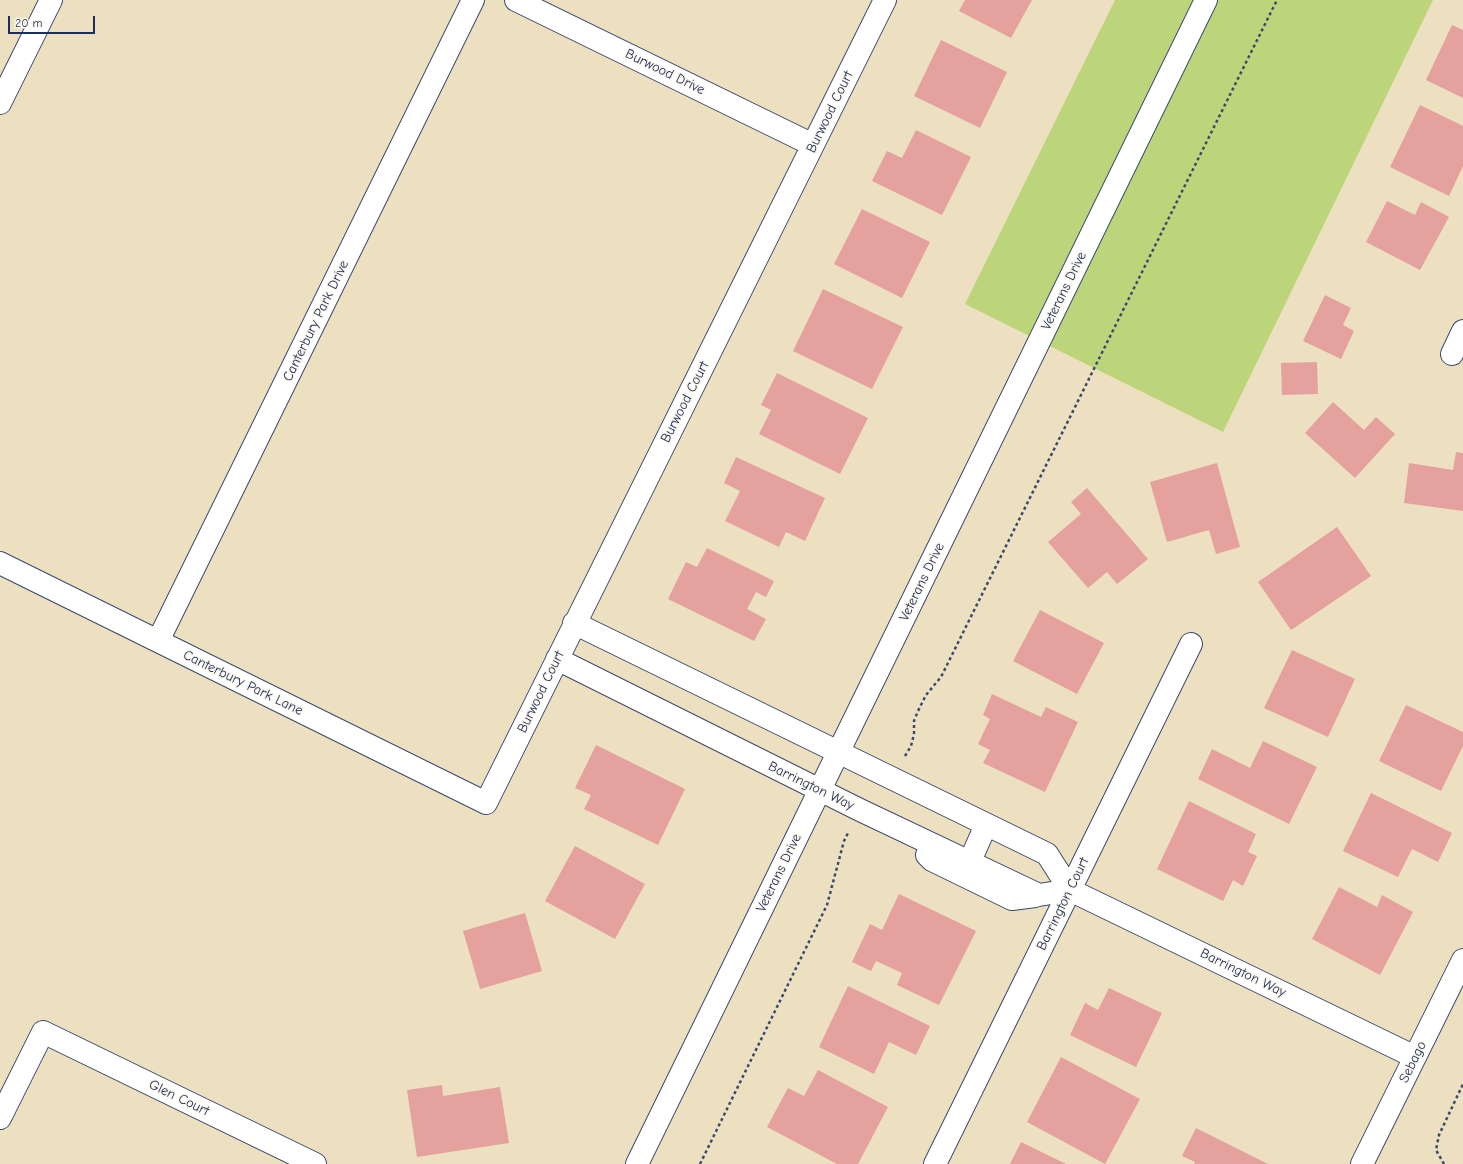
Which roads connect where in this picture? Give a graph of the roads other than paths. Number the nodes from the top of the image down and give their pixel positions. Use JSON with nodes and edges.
{"nodes":[{"id":1,"x":51,"y":0,"type":"edge"},
{"id":2,"x":473,"y":0,"type":"edge"},
{"id":3,"x":516,"y":0,"type":"edge"},
{"id":4,"x":885,"y":0,"type":"edge"},
{"id":5,"x":1206,"y":0,"type":"edge"},
{"id":6,"x":0,"y":103,"type":"edge"},
{"id":7,"x":813,"y":145,"type":"junction"},
{"id":8,"x":1463,"y":331,"type":"edge"},
{"id":9,"x":1452,"y":354,"type":"dead end"},
{"id":10,"x":0,"y":563,"type":"edge"},
{"id":11,"x":574,"y":624,"type":"junction"},
{"id":12,"x":158,"y":641,"type":"junction"},
{"id":13,"x":1191,"y":644,"type":"dead end"},
{"id":14,"x":557,"y":659,"type":"junction"},
{"id":15,"x":838,"y":754,"type":"junction"},
{"id":16,"x":819,"y":790,"type":"junction"},
{"id":17,"x":486,"y":803,"type":"joint"},
{"id":18,"x":893,"y":825,"type":"junction"},
{"id":19,"x":986,"y":825,"type":"junction"},
{"id":20,"x":970,"y":861,"type":"junction"},
{"id":21,"x":1070,"y":890,"type":"junction"},
{"id":22,"x":1039,"y":896,"type":"junction"},
{"id":23,"x":1463,"y":960,"type":"edge"},
{"id":24,"x":1415,"y":1057,"type":"junction"},
{"id":25,"x":0,"y":1118,"type":"edge"},
{"id":26,"x":315,"y":1164,"type":"edge"},
{"id":27,"x":637,"y":1164,"type":"edge"},
{"id":28,"x":935,"y":1164,"type":"edge"},
{"id":29,"x":1362,"y":1164,"type":"edge"}],
"edges":[{"from":1,"to":6,"type":"street"},
{"from":2,"to":12,"type":"street","name":"Canterbury Park Drive"},
{"from":3,"to":7,"type":"street","name":"Burwood Drive"},
{"from":4,"to":7,"type":"street","name":"Burwood Court"},
{"from":5,"to":15,"type":"street","name":"Veterans Drive"},
{"from":7,"to":11,"type":"street","name":"Burwood Court"},
{"from":8,"to":9,"type":"street"},
{"from":10,"to":12,"type":"street","name":"Canterbury Park Lane"},
{"from":11,"to":14,"type":"street","name":"Burwood Court"},
{"from":11,"to":15,"type":"street"},
{"from":12,"to":17,"type":"street","name":"Canterbury Park Lane"},
{"from":13,"to":21,"type":"street","name":"Barrington Court"},
{"from":14,"to":16,"type":"street","name":"Barrington Way"},
{"from":14,"to":17,"type":"street","name":"Burwood Court"},
{"from":15,"to":16,"type":"street","name":"Veterans Drive"},
{"from":15,"to":19,"type":"street"},
{"from":16,"to":18,"type":"street","name":"Barrington Way"},
{"from":16,"to":27,"type":"street","name":"Veterans Drive"},
{"from":18,"to":20,"type":"street","name":"Barrington Way"},
{"from":18,"to":22,"type":"street"},
{"from":19,"to":20,"type":"street"},
{"from":19,"to":21,"type":"street"},
{"from":20,"to":22,"type":"street","name":"Barrington Way"},
{"from":21,"to":22,"type":"street"},
{"from":21,"to":24,"type":"street","name":"Barrington Way"},
{"from":21,"to":28,"type":"street","name":"Barrington Court"},
{"from":23,"to":24,"type":"street","name":"Sebago"},
{"from":24,"to":29,"type":"street","name":"Sebago"},
{"from":25,"to":26,"type":"street","name":"Glen Court"}]}
